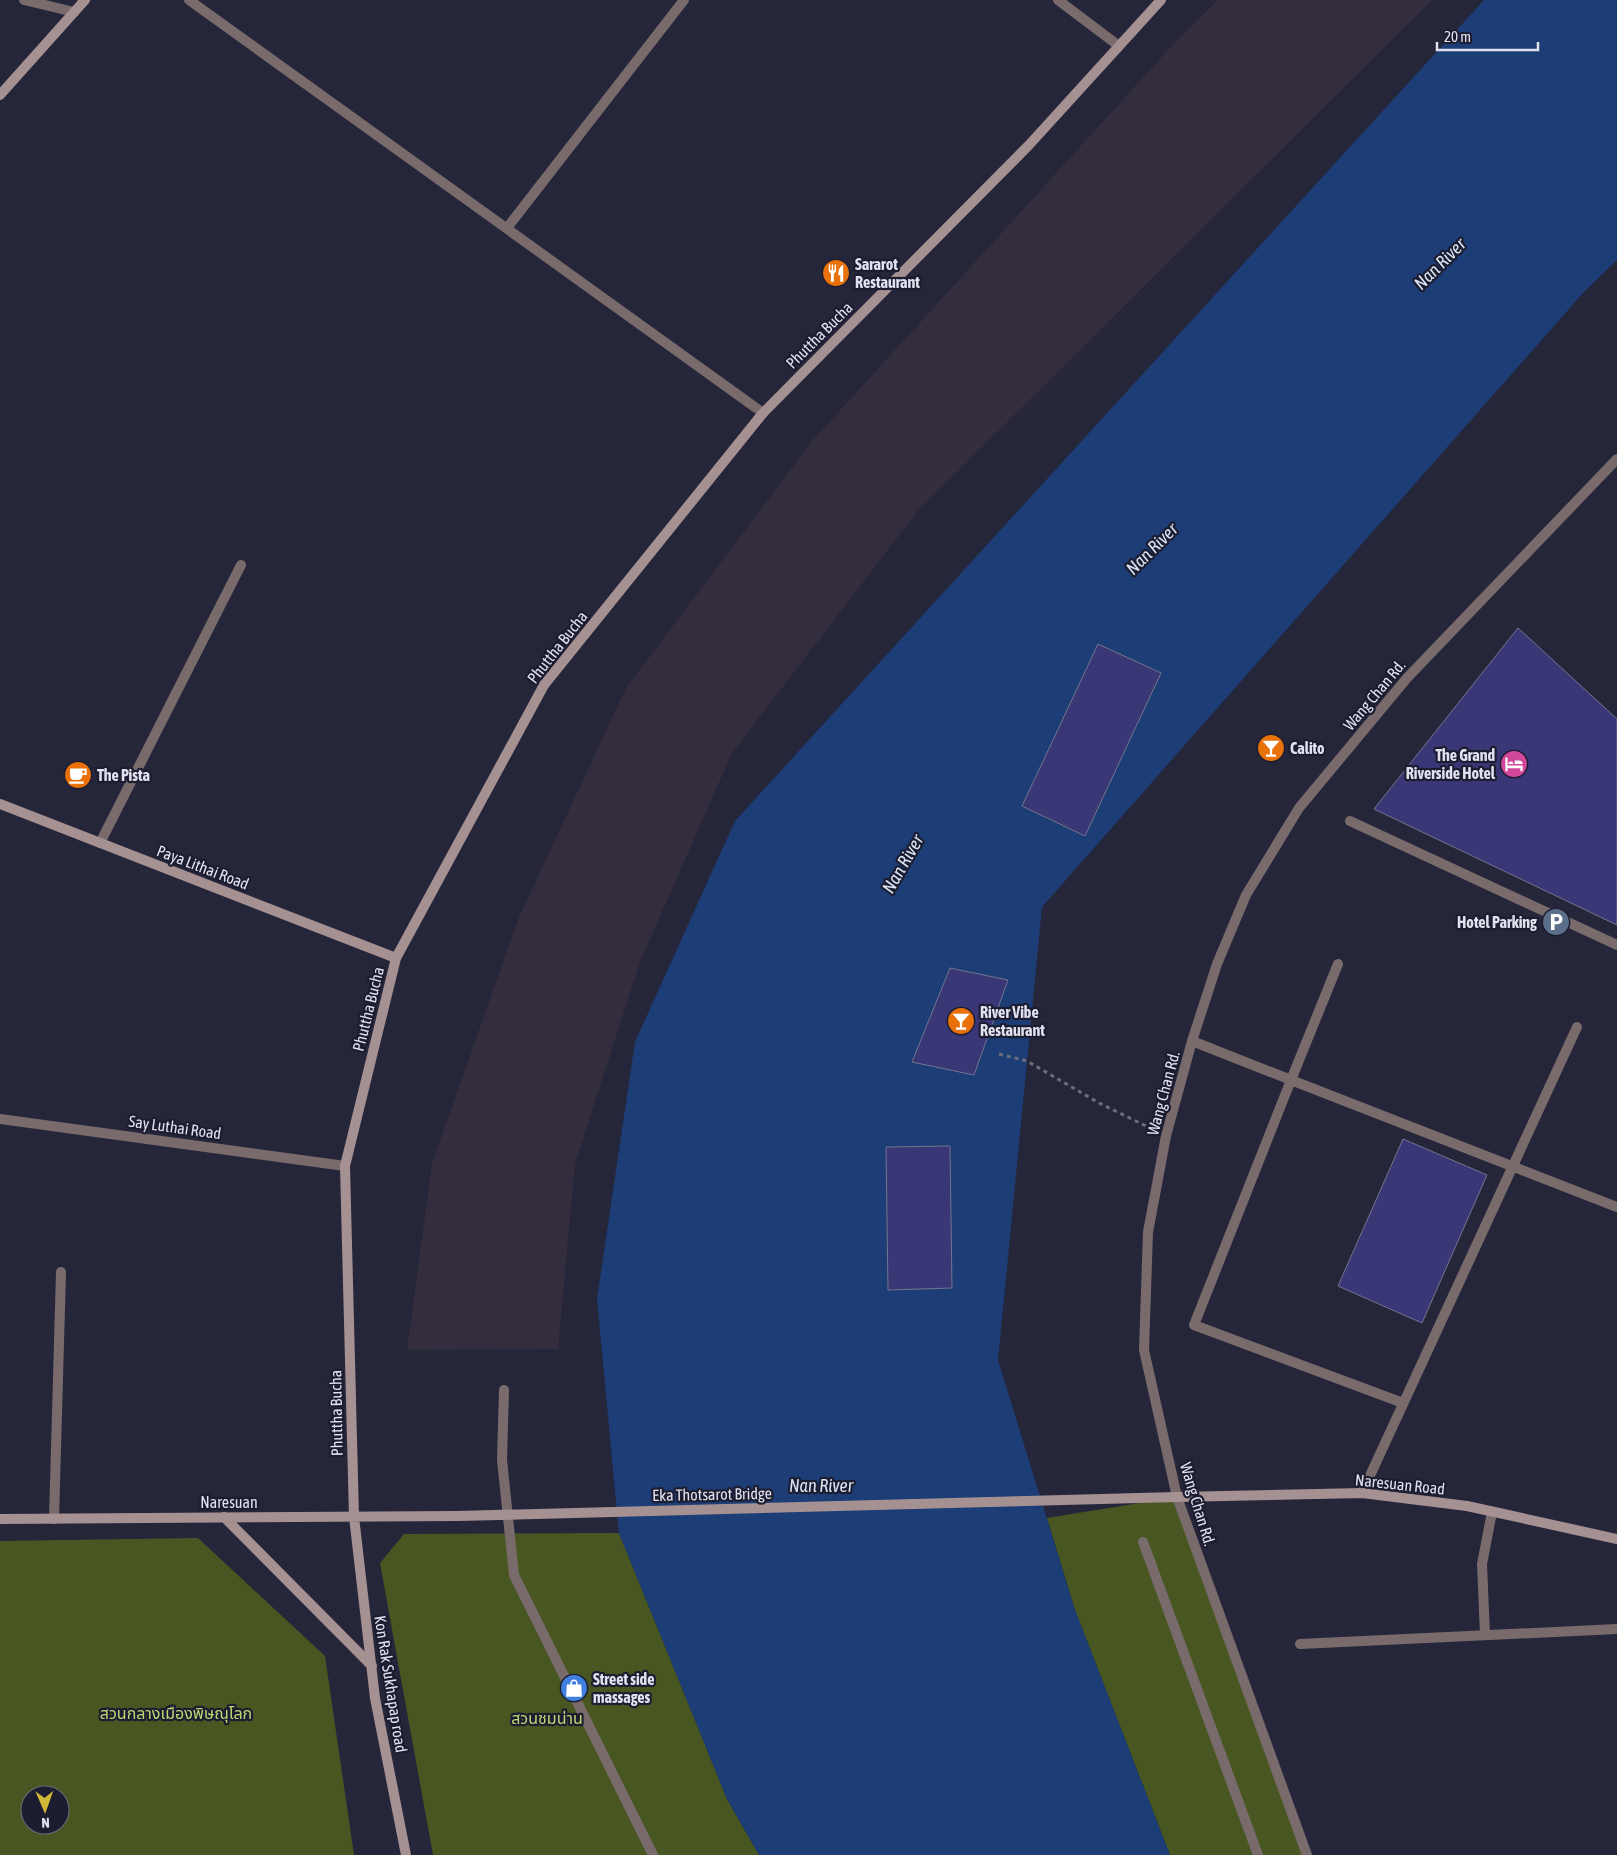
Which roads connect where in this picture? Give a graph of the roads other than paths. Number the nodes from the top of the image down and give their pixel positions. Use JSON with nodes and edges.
{"nodes":[{"id":1,"x":24,"y":0,"type":"edge"},
{"id":2,"x":85,"y":0,"type":"edge"},
{"id":3,"x":189,"y":0,"type":"edge"},
{"id":4,"x":684,"y":0,"type":"edge"},
{"id":5,"x":1058,"y":0,"type":"edge"},
{"id":6,"x":1160,"y":0,"type":"edge"},
{"id":7,"x":74,"y":12,"type":"junction"},
{"id":8,"x":1119,"y":46,"type":"junction"},
{"id":9,"x":0,"y":95,"type":"edge"},
{"id":10,"x":507,"y":228,"type":"junction"},
{"id":11,"x":763,"y":413,"type":"junction"},
{"id":12,"x":1617,"y":459,"type":"edge"},
{"id":13,"x":241,"y":565,"type":"dead end"},
{"id":14,"x":0,"y":804,"type":"edge"},
{"id":15,"x":1350,"y":821,"type":"dead end"},
{"id":16,"x":100,"y":843,"type":"junction"},
{"id":17,"x":1617,"y":945,"type":"edge"},
{"id":18,"x":396,"y":958,"type":"junction"},
{"id":19,"x":1338,"y":964,"type":"dead end"},
{"id":20,"x":1577,"y":1027,"type":"dead end"},
{"id":21,"x":1192,"y":1041,"type":"junction"},
{"id":22,"x":1291,"y":1080,"type":"junction"},
{"id":23,"x":0,"y":1119,"type":"edge"},
{"id":24,"x":1512,"y":1165,"type":"junction"},
{"id":25,"x":345,"y":1166,"type":"junction"},
{"id":26,"x":1617,"y":1207,"type":"edge"},
{"id":27,"x":61,"y":1272,"type":"dead end"},
{"id":28,"x":504,"y":1390,"type":"dead end"},
{"id":29,"x":1403,"y":1403,"type":"junction"},
{"id":30,"x":1362,"y":1493,"type":"junction"},
{"id":31,"x":1177,"y":1498,"type":"junction"},
{"id":32,"x":1492,"y":1512,"type":"junction"},
{"id":33,"x":458,"y":1516,"type":"joint"},
{"id":34,"x":224,"y":1517,"type":"junction"},
{"id":35,"x":354,"y":1517,"type":"junction"},
{"id":36,"x":0,"y":1519,"type":"edge"},
{"id":37,"x":54,"y":1519,"type":"junction"},
{"id":38,"x":1617,"y":1539,"type":"edge"},
{"id":39,"x":1143,"y":1542,"type":"dead end"},
{"id":40,"x":1617,"y":1629,"type":"edge"},
{"id":41,"x":1485,"y":1635,"type":"junction"},
{"id":42,"x":1300,"y":1644,"type":"dead end"},
{"id":43,"x":372,"y":1666,"type":"junction"},
{"id":44,"x":406,"y":1855,"type":"edge"},
{"id":45,"x":653,"y":1855,"type":"edge"},
{"id":46,"x":1258,"y":1855,"type":"edge"},
{"id":47,"x":1307,"y":1855,"type":"edge"}],
"edges":[{"from":1,"to":7,"type":"street"},
{"from":2,"to":7,"type":"street"},
{"from":3,"to":10,"type":"street"},
{"from":4,"to":10,"type":"street"},
{"from":5,"to":8,"type":"street"},
{"from":6,"to":8,"type":"street","name":"Phuttha Bucha"},
{"from":7,"to":9,"type":"street"},
{"from":8,"to":11,"type":"street","name":"Phuttha Bucha"},
{"from":10,"to":11,"type":"street"},
{"from":11,"to":18,"type":"street","name":"Phuttha Bucha"},
{"from":12,"to":21,"type":"street","name":"Wang Chan Rd."},
{"from":13,"to":16,"type":"street"},
{"from":14,"to":16,"type":"street","name":"Paya Lithai Road"},
{"from":15,"to":17,"type":"street"},
{"from":16,"to":18,"type":"street","name":"Paya Lithai Road"},
{"from":18,"to":25,"type":"street","name":"Phuttha Bucha"},
{"from":19,"to":22,"type":"street"},
{"from":20,"to":24,"type":"street"},
{"from":21,"to":22,"type":"street"},
{"from":21,"to":31,"type":"street","name":"Wang Chan Rd."},
{"from":22,"to":24,"type":"street"},
{"from":22,"to":29,"type":"street"},
{"from":23,"to":25,"type":"street","name":"Say Luthai Road"},
{"from":24,"to":26,"type":"street"},
{"from":24,"to":29,"type":"street"},
{"from":25,"to":35,"type":"street","name":"Phuttha Bucha"},
{"from":27,"to":37,"type":"street"},
{"from":28,"to":45,"type":"street"},
{"from":29,"to":30,"type":"street"},
{"from":30,"to":31,"type":"street","name":"Naresuan Road"},
{"from":30,"to":32,"type":"street","name":"Naresuan Road"},
{"from":31,"to":33,"type":"street","name":"Eka Thotsarot Bridge","bridge":true},
{"from":31,"to":47,"type":"street","name":"Wang Chan Rd."},
{"from":32,"to":38,"type":"street","name":"Naresuan Road"},
{"from":32,"to":41,"type":"street"},
{"from":33,"to":35,"type":"street","name":"Naresuan"},
{"from":34,"to":35,"type":"street","name":"Naresuan"},
{"from":34,"to":37,"type":"street","name":"Naresuan"},
{"from":34,"to":43,"type":"street"},
{"from":35,"to":43,"type":"street","name":"Kon Rak Sukhapap road"},
{"from":36,"to":37,"type":"street","name":"Naresuan"},
{"from":39,"to":46,"type":"street"},
{"from":40,"to":41,"type":"street"},
{"from":41,"to":42,"type":"street"},
{"from":43,"to":44,"type":"street","name":"Kon Rak Sukhapap road"}]}
